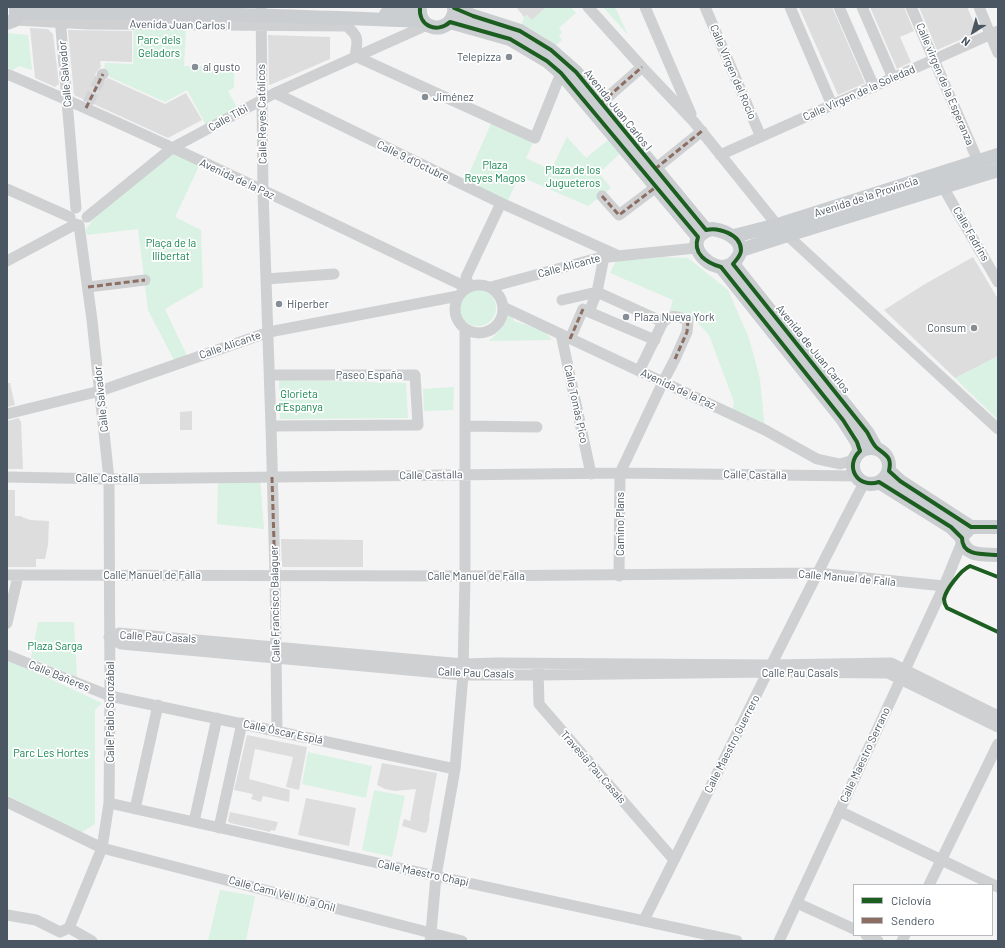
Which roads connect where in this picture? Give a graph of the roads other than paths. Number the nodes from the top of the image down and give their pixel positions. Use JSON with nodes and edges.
{"nodes":[{"id":1,"x":413,"y":7,"type":"edge"},
{"id":2,"x":420,"y":7,"type":"edge"},
{"id":3,"x":588,"y":7,"type":"edge"},
{"id":4,"x":645,"y":7,"type":"edge"},
{"id":5,"x":705,"y":7,"type":"edge"},
{"id":6,"x":790,"y":7,"type":"edge"},
{"id":7,"x":839,"y":7,"type":"edge"},
{"id":8,"x":862,"y":7,"type":"edge"},
{"id":9,"x":911,"y":7,"type":"edge"},
{"id":10,"x":978,"y":7,"type":"edge"},
{"id":11,"x":78,"y":10,"type":"edge"},
{"id":12,"x":125,"y":10,"type":"edge"},
{"id":13,"x":453,"y":12,"type":"edge"},
{"id":14,"x":14,"y":16,"type":"edge"},
{"id":15,"x":261,"y":16,"type":"edge"},
{"id":16,"x":60,"y":17,"type":"junction"},
{"id":17,"x":362,"y":19,"type":"junction"},
{"id":18,"x":342,"y":21,"type":"junction"},
{"id":19,"x":425,"y":23,"type":"junction"},
{"id":20,"x":994,"y":33,"type":"edge"},
{"id":21,"x":998,"y":53,"type":"edge"},
{"id":22,"x":355,"y":56,"type":"junction"},
{"id":23,"x":933,"y":60,"type":"junction"},
{"id":24,"x":642,"y":67,"type":"junction"},
{"id":25,"x":561,"y":73,"type":"junction"},
{"id":26,"x":7,"y":74,"type":"edge"},
{"id":27,"x":893,"y":78,"type":"junction"},
{"id":28,"x":874,"y":87,"type":"junction"},
{"id":29,"x":275,"y":93,"type":"junction"},
{"id":30,"x":262,"y":99,"type":"junction"},
{"id":31,"x":67,"y":100,"type":"junction"},
{"id":32,"x":601,"y":103,"type":"junction"},
{"id":33,"x":832,"y":105,"type":"junction"},
{"id":34,"x":694,"y":122,"type":"junction"},
{"id":35,"x":702,"y":131,"type":"junction"},
{"id":36,"x":761,"y":137,"type":"junction"},
{"id":37,"x":172,"y":148,"type":"junction"},
{"id":38,"x":720,"y":155,"type":"junction"},
{"id":39,"x":998,"y":155,"type":"edge"},
{"id":40,"x":981,"y":168,"type":"junction"},
{"id":41,"x":655,"y":169,"type":"junction"},
{"id":42,"x":998,"y":170,"type":"edge"},
{"id":43,"x":941,"y":180,"type":"junction"},
{"id":44,"x":656,"y":187,"type":"junction"},
{"id":45,"x":7,"y":189,"type":"edge"},
{"id":46,"x":263,"y":190,"type":"junction"},
{"id":47,"x":602,"y":196,"type":"dead end"},
{"id":48,"x":501,"y":203,"type":"junction"},
{"id":49,"x":78,"y":218,"type":"junction"},
{"id":50,"x":777,"y":225,"type":"junction"},
{"id":51,"x":787,"y":235,"type":"junction"},
{"id":52,"x":734,"y":236,"type":"junction"},
{"id":53,"x":700,"y":239,"type":"junction"},
{"id":54,"x":741,"y":250,"type":"junction"},
{"id":55,"x":619,"y":256,"type":"junction"},
{"id":56,"x":604,"y":257,"type":"junction"},
{"id":57,"x":7,"y":261,"type":"edge"},
{"id":58,"x":727,"y":266,"type":"junction"},
{"id":59,"x":334,"y":274,"type":"dead end"},
{"id":60,"x":266,"y":279,"type":"junction"},
{"id":61,"x":145,"y":280,"type":"dead end"},
{"id":62,"x":998,"y":282,"type":"edge"},
{"id":63,"x":88,"y":287,"type":"junction"},
{"id":64,"x":468,"y":287,"type":"junction"},
{"id":65,"x":491,"y":288,"type":"junction"},
{"id":66,"x":596,"y":292,"type":"junction"},
{"id":67,"x":458,"y":296,"type":"junction"},
{"id":68,"x":562,"y":300,"type":"dead end"},
{"id":69,"x":503,"y":307,"type":"junction"},
{"id":70,"x":583,"y":309,"type":"dead end"},
{"id":71,"x":663,"y":322,"type":"junction"},
{"id":72,"x":465,"y":329,"type":"junction"},
{"id":73,"x":269,"y":332,"type":"junction"},
{"id":74,"x":566,"y":336,"type":"junction"},
{"id":75,"x":655,"y":340,"type":"junction"},
{"id":76,"x":639,"y":371,"type":"junction"},
{"id":77,"x":270,"y":375,"type":"junction"},
{"id":78,"x":663,"y":382,"type":"junction"},
{"id":79,"x":100,"y":391,"type":"junction"},
{"id":80,"x":7,"y":414,"type":"edge"},
{"id":81,"x":271,"y":426,"type":"junction"},
{"id":82,"x":465,"y":426,"type":"junction"},
{"id":83,"x":537,"y":427,"type":"dead end"},
{"id":84,"x":998,"y":429,"type":"edge"},
{"id":85,"x":876,"y":448,"type":"junction"},
{"id":86,"x":857,"y":455,"type":"junction"},
{"id":87,"x":889,"y":471,"type":"junction"},
{"id":88,"x":620,"y":473,"type":"junction"},
{"id":89,"x":591,"y":474,"type":"junction"},
{"id":90,"x":465,"y":475,"type":"junction"},
{"id":91,"x":7,"y":477,"type":"edge"},
{"id":92,"x":272,"y":477,"type":"junction"},
{"id":93,"x":109,"y":479,"type":"junction"},
{"id":94,"x":860,"y":479,"type":"junction"},
{"id":95,"x":879,"y":482,"type":"junction"},
{"id":96,"x":998,"y":528,"type":"edge"},
{"id":97,"x":965,"y":536,"type":"junction"},
{"id":98,"x":973,"y":553,"type":"junction"},
{"id":99,"x":998,"y":555,"type":"edge"},
{"id":100,"x":951,"y":569,"type":"junction"},
{"id":101,"x":817,"y":573,"type":"junction"},
{"id":102,"x":109,"y":575,"type":"junction"},
{"id":103,"x":275,"y":575,"type":"junction"},
{"id":104,"x":12,"y":576,"type":"edge"},
{"id":105,"x":465,"y":576,"type":"junction"},
{"id":106,"x":620,"y":576,"type":"junction"},
{"id":107,"x":944,"y":586,"type":"junction"},
{"id":108,"x":7,"y":623,"type":"edge"},
{"id":109,"x":109,"y":637,"type":"junction"},
{"id":110,"x":275,"y":651,"type":"junction"},
{"id":111,"x":7,"y":655,"type":"edge"},
{"id":112,"x":538,"y":663,"type":"junction"},
{"id":113,"x":770,"y":668,"type":"junction"},
{"id":114,"x":463,"y":669,"type":"junction"},
{"id":115,"x":902,"y":674,"type":"junction"},
{"id":116,"x":538,"y":675,"type":"junction"},
{"id":117,"x":110,"y":696,"type":"junction"},
{"id":118,"x":158,"y":705,"type":"junction"},
{"id":119,"x":998,"y":716,"type":"edge"},
{"id":120,"x":217,"y":718,"type":"junction"},
{"id":121,"x":242,"y":723,"type":"junction"},
{"id":122,"x":998,"y":727,"type":"edge"},
{"id":123,"x":276,"y":731,"type":"junction"},
{"id":124,"x":998,"y":744,"type":"edge"},
{"id":125,"x":455,"y":768,"type":"junction"},
{"id":126,"x":7,"y":802,"type":"edge"},
{"id":127,"x":109,"y":803,"type":"junction"},
{"id":128,"x":135,"y":809,"type":"junction"},
{"id":129,"x":839,"y":811,"type":"junction"},
{"id":130,"x":194,"y":822,"type":"junction"},
{"id":131,"x":219,"y":828,"type":"junction"},
{"id":132,"x":102,"y":848,"type":"junction"},
{"id":133,"x":941,"y":859,"type":"junction"},
{"id":134,"x":674,"y":860,"type":"junction"},
{"id":135,"x":436,"y":876,"type":"junction"},
{"id":136,"x":929,"y":884,"type":"edge"},
{"id":137,"x":998,"y":886,"type":"edge"},
{"id":138,"x":797,"y":903,"type":"junction"},
{"id":139,"x":7,"y":915,"type":"edge"},
{"id":140,"x":644,"y":920,"type":"junction"},
{"id":141,"x":69,"y":928,"type":"junction"},
{"id":142,"x":853,"y":930,"type":"edge"},
{"id":143,"x":868,"y":936,"type":"edge"},
{"id":144,"x":430,"y":937,"type":"edge"},
{"id":145,"x":92,"y":941,"type":"edge"},
{"id":146,"x":462,"y":941,"type":"edge"},
{"id":147,"x":737,"y":941,"type":"edge"},
{"id":148,"x":780,"y":941,"type":"edge"},
{"id":149,"x":878,"y":941,"type":"edge"}],
"edges":[{"from":1,"to":17,"type":"main road","name":"Avenida Juan Carlos I"},
{"from":2,"to":19,"type":"main road"},
{"from":3,"to":24,"type":"street"},
{"from":4,"to":34,"type":"street"},
{"from":5,"to":36,"type":"street","name":"Calle Virgen del Rocío"},
{"from":6,"to":33,"type":"street"},
{"from":7,"to":28,"type":"street"},
{"from":8,"to":27,"type":"street"},
{"from":9,"to":23,"type":"street","name":"Calle virgen de la Esperanza"},
{"from":10,"to":20,"type":"street"},
{"from":11,"to":12,"type":"main road","name":"Avenida Juan Carlos I"},
{"from":11,"to":16,"type":"main road","name":"Avenida Juan Carlos I"},
{"from":12,"to":15,"type":"main road","name":"Avenida Juan Carlos I"},
{"from":13,"to":19,"type":"main road","name":"Avenida Juan Carlos I"},
{"from":13,"to":25,"type":"main road","name":"Avenida Juan Carlos I"},
{"from":13,"to":32,"type":"main road","name":"Avenida Juan Carlos I"},
{"from":14,"to":16,"type":"main road","name":"Avenida Juan Carlos I"},
{"from":15,"to":16,"type":"street","name":"Avenida Juan Carlos I"},
{"from":15,"to":18,"type":"main road","name":"Avenida Juan Carlos I"},
{"from":15,"to":30,"type":"street","name":"Calle Reyes Católicos"},
{"from":16,"to":31,"type":"street","name":"Calle Salvador"},
{"from":17,"to":18,"type":"main road","name":"Avenida Juan Carlos I"},
{"from":17,"to":19,"type":"main road","name":"Avenida Juan Carlos I"},
{"from":18,"to":22,"type":"street"},
{"from":19,"to":22,"type":"street","name":"Calle Tibi"},
{"from":20,"to":21,"type":"street"},
{"from":20,"to":23,"type":"street","name":"Calle Virgen de la Soledad"},
{"from":22,"to":25,"type":"street"},
{"from":22,"to":29,"type":"street","name":"Calle Tibi"},
{"from":23,"to":27,"type":"street","name":"Calle Virgen de la Soledad"},
{"from":23,"to":40,"type":"street","name":"Calle virgen de la Esperanza"},
{"from":24,"to":32,"type":"street"},
{"from":24,"to":34,"type":"street"},
{"from":25,"to":44,"type":"main road","name":"Avenida Juan Carlos I"},
{"from":26,"to":31,"type":"street","name":"Avenida de la Paz"},
{"from":27,"to":28,"type":"street","name":"Calle Virgen de la Soledad"},
{"from":28,"to":33,"type":"street","name":"Calle Virgen de la Soledad"},
{"from":29,"to":30,"type":"street","name":"Calle Tibi"},
{"from":29,"to":48,"type":"street","name":"Calle 9 d'Octubre"},
{"from":30,"to":37,"type":"street","name":"Calle Tibi"},
{"from":30,"to":46,"type":"street","name":"Calle Reyes Católicos"},
{"from":31,"to":37,"type":"street","name":"Avenida de la Paz"},
{"from":31,"to":49,"type":"street","name":"Calle Salvador"},
{"from":32,"to":41,"type":"main road","name":"Avenida Juan Carlos I"},
{"from":33,"to":36,"type":"street","name":"Calle Virgen de la Soledad"},
{"from":34,"to":35,"type":"street"},
{"from":35,"to":38,"type":"street"},
{"from":35,"to":41,"type":"street"},
{"from":36,"to":38,"type":"street","name":"Calle Virgen de la Soledad"},
{"from":37,"to":46,"type":"street","name":"Avenida de la Paz"},
{"from":37,"to":49,"type":"street","name":"Calle Tibi"},
{"from":38,"to":50,"type":"street"},
{"from":39,"to":40,"type":"main road","name":"Avenida de la Provincia"},
{"from":40,"to":42,"type":"main road","name":"Avenida de la Provincia"},
{"from":40,"to":43,"type":"main road","name":"Avenida de la Provincia"},
{"from":41,"to":53,"type":"main road","name":"Avenida Juan Carlos I"},
{"from":43,"to":50,"type":"main road","name":"Avenida de la Provincia"},
{"from":43,"to":51,"type":"main road","name":"Avenida de la Provincia"},
{"from":43,"to":62,"type":"street","name":"Calle Fadrins"},
{"from":44,"to":47,"type":"street"},
{"from":44,"to":53,"type":"main road","name":"Avenida Juan Carlos I"},
{"from":45,"to":49,"type":"street"},
{"from":46,"to":60,"type":"street","name":"Calle Reyes Católicos"},
{"from":46,"to":64,"type":"street","name":"Avenida de la Paz"},
{"from":48,"to":55,"type":"street","name":"Calle 9 d'Octubre"},
{"from":48,"to":64,"type":"street"},
{"from":49,"to":57,"type":"street","name":"Calle Tibi"},
{"from":49,"to":63,"type":"street","name":"Calle Salvador"},
{"from":50,"to":52,"type":"main road","name":"Avenida de la Provincia"},
{"from":51,"to":54,"type":"main road","name":"Avenida de la Provincia"},
{"from":51,"to":84,"type":"street"},
{"from":52,"to":53,"type":"main road"},
{"from":52,"to":54,"type":"main road"},
{"from":53,"to":55,"type":"street","name":"Calle Alicante"},
{"from":53,"to":58,"type":"main road"},
{"from":54,"to":58,"type":"main road"},
{"from":55,"to":56,"type":"street","name":"Calle Alicante"},
{"from":56,"to":65,"type":"street","name":"Calle Alicante"},
{"from":56,"to":66,"type":"street"},
{"from":58,"to":85,"type":"main road","name":"Avenida de Juan Carlos"},
{"from":58,"to":86,"type":"main road","name":"Avenida de Juan Carlos"},
{"from":59,"to":60,"type":"street"},
{"from":60,"to":73,"type":"street","name":"Calle Reyes Católicos"},
{"from":61,"to":63,"type":"street"},
{"from":63,"to":79,"type":"street","name":"Calle Salvador"},
{"from":64,"to":65,"type":"street"},
{"from":64,"to":67,"type":"street"},
{"from":65,"to":69,"type":"street"},
{"from":66,"to":68,"type":"street"},
{"from":66,"to":71,"type":"street"},
{"from":66,"to":75,"type":"street"},
{"from":67,"to":72,"type":"street"},
{"from":67,"to":73,"type":"street","name":"Calle Alicante"},
{"from":69,"to":72,"type":"street"},
{"from":69,"to":74,"type":"street","name":"Avenida de la Paz"},
{"from":70,"to":74,"type":"street"},
{"from":71,"to":75,"type":"street"},
{"from":71,"to":78,"type":"street"},
{"from":72,"to":82,"type":"street"},
{"from":73,"to":77,"type":"street","name":"Calle Reyes Católicos"},
{"from":73,"to":79,"type":"street","name":"Calle Alicante"},
{"from":74,"to":76,"type":"street","name":"Avenida de la Paz"},
{"from":74,"to":89,"type":"street","name":"Calle Tomás Pico"},
{"from":75,"to":76,"type":"street"},
{"from":76,"to":78,"type":"street","name":"Avenida de la Paz"},
{"from":77,"to":81,"type":"street","name":"Calle Reyes Católicos"},
{"from":77,"to":81,"type":"street","name":"Paseo España"},
{"from":78,"to":86,"type":"street","name":"Avenida de la Paz"},
{"from":78,"to":88,"type":"street"},
{"from":79,"to":80,"type":"street","name":"Calle Alicante"},
{"from":79,"to":93,"type":"street","name":"Calle Salvador"},
{"from":81,"to":92,"type":"street","name":"Calle Reyes Católicos"},
{"from":82,"to":83,"type":"street"},
{"from":82,"to":90,"type":"street"},
{"from":85,"to":86,"type":"main road"},
{"from":85,"to":87,"type":"main road"},
{"from":86,"to":94,"type":"main road"},
{"from":87,"to":95,"type":"main road"},
{"from":87,"to":97,"type":"main road"},
{"from":88,"to":89,"type":"street","name":"Calle Castalla"},
{"from":88,"to":94,"type":"street","name":"Calle Castalla"},
{"from":88,"to":106,"type":"street","name":"Camino Plans"},
{"from":89,"to":90,"type":"street","name":"Calle Castalla"},
{"from":90,"to":92,"type":"street","name":"Calle Castalla"},
{"from":90,"to":105,"type":"street"},
{"from":91,"to":93,"type":"street","name":"Calle Castalla"},
{"from":92,"to":93,"type":"street","name":"Calle Castalla"},
{"from":92,"to":103,"type":"street","name":"Calle Francisco Balaguer"},
{"from":93,"to":102,"type":"street","name":"Calle Salvador"},
{"from":94,"to":95,"type":"main road"},
{"from":94,"to":101,"type":"street","name":"Calle Maestro Guerrero"},
{"from":95,"to":97,"type":"main road"},
{"from":96,"to":97,"type":"main road"},
{"from":97,"to":98,"type":"main road"},
{"from":97,"to":100,"type":"street","name":"Calle Maestro Serrano"},
{"from":98,"to":99,"type":"main road"},
{"from":98,"to":100,"type":"street"},
{"from":100,"to":107,"type":"street","name":"Calle Maestro Serrano"},
{"from":101,"to":106,"type":"street","name":"Calle Manuel de Falla"},
{"from":101,"to":107,"type":"street","name":"Calle Manuel de Falla"},
{"from":101,"to":113,"type":"street","name":"Calle Maestro Guerrero"},
{"from":102,"to":103,"type":"street","name":"Calle Manuel de Falla"},
{"from":102,"to":104,"type":"street","name":"Calle Manuel de Falla"},
{"from":102,"to":109,"type":"street","name":"Calle Pablo Sorozábal"},
{"from":103,"to":105,"type":"street","name":"Calle Manuel de Falla"},
{"from":103,"to":110,"type":"street","name":"Calle Francisco Balaguer"},
{"from":104,"to":108,"type":"street"},
{"from":105,"to":106,"type":"street","name":"Calle Manuel de Falla"},
{"from":105,"to":114,"type":"street"},
{"from":107,"to":115,"type":"street","name":"Calle Maestro Serrano"},
{"from":109,"to":110,"type":"street","name":"Calle Pau Casals"},
{"from":109,"to":117,"type":"street","name":"Calle Pablo Sorozábal"},
{"from":110,"to":114,"type":"street","name":"Calle Pau Casals"},
{"from":110,"to":123,"type":"street","name":"Calle Francisco Balaguer"},
{"from":111,"to":117,"type":"street","name":"Calle Bañeres"},
{"from":112,"to":113,"type":"street","name":"Calle Pau Casals"},
{"from":112,"to":114,"type":"street","name":"Calle Pau Casals"},
{"from":112,"to":116,"type":"street","name":"Travesía Pau Casals"},
{"from":113,"to":115,"type":"street","name":"Calle Pau Casals"},
{"from":113,"to":116,"type":"street","name":"Calle Pau Casals"},
{"from":113,"to":134,"type":"street","name":"Calle Maestro Guerrero"},
{"from":114,"to":116,"type":"street","name":"Calle Pau Casals"},
{"from":114,"to":125,"type":"street"},
{"from":115,"to":119,"type":"street"},
{"from":115,"to":122,"type":"street"},
{"from":115,"to":129,"type":"street","name":"Calle Maestro Serrano"},
{"from":116,"to":134,"type":"street","name":"Travesía Pau Casals"},
{"from":117,"to":118,"type":"street","name":"Calle Óscar Esplá"},
{"from":117,"to":127,"type":"street","name":"Calle Pablo Sorozábal"},
{"from":118,"to":120,"type":"street","name":"Calle Óscar Esplá"},
{"from":118,"to":128,"type":"street"},
{"from":120,"to":121,"type":"street","name":"Calle Óscar Esplá"},
{"from":120,"to":130,"type":"street"},
{"from":121,"to":123,"type":"street","name":"Calle Óscar Esplá"},
{"from":121,"to":131,"type":"street"},
{"from":123,"to":125,"type":"street","name":"Calle Óscar Esplá"},
{"from":124,"to":133,"type":"street"},
{"from":125,"to":135,"type":"street"},
{"from":126,"to":132,"type":"street","name":"Calle Camí Vell Ibi a Onil"},
{"from":127,"to":128,"type":"street","name":"Calle Maestro Chapí"},
{"from":127,"to":132,"type":"street","name":"Calle Pablo Sorozábal"},
{"from":128,"to":130,"type":"street","name":"Calle Maestro Chapí"},
{"from":129,"to":133,"type":"street"},
{"from":129,"to":138,"type":"street","name":"Calle Maestro Serrano"},
{"from":130,"to":131,"type":"street","name":"Calle Maestro Chapí"},
{"from":131,"to":135,"type":"street","name":"Calle Maestro Chapí"},
{"from":132,"to":141,"type":"street","name":"Calle Pablo Sorozábal"},
{"from":132,"to":144,"type":"street","name":"Calle Camí Vell Ibi a Onil"},
{"from":133,"to":136,"type":"street"},
{"from":133,"to":137,"type":"street"},
{"from":134,"to":140,"type":"street","name":"Calle Maestro Guerrero"},
{"from":135,"to":140,"type":"street","name":"Calle Maestro Chapí"},
{"from":135,"to":144,"type":"street"},
{"from":138,"to":142,"type":"street"},
{"from":138,"to":148,"type":"street","name":"Calle Maestro Serrano"},
{"from":139,"to":141,"type":"street"},
{"from":140,"to":147,"type":"street","name":"Calle Maestro Chapí"},
{"from":141,"to":145,"type":"street"},
{"from":143,"to":149,"type":"street"},
{"from":144,"to":146,"type":"street","name":"Calle Camí Vell Ibi a Onil"}]}
